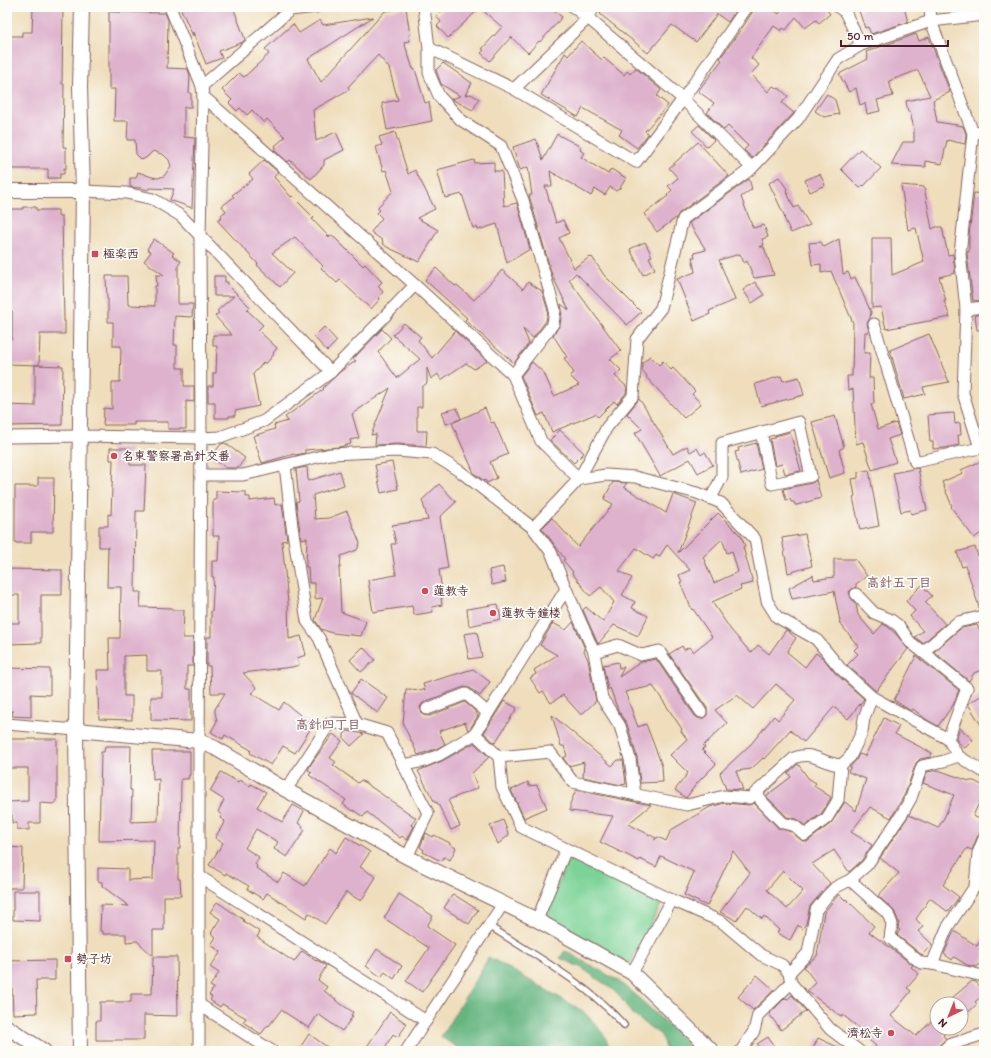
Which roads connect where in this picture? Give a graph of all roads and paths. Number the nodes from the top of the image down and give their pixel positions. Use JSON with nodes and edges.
{"nodes":[{"id":1,"x":82,"y":7,"type":"edge"},
{"id":2,"x":170,"y":7,"type":"edge"},
{"id":3,"x":316,"y":7,"type":"edge"},
{"id":4,"x":424,"y":7,"type":"edge"},
{"id":5,"x":573,"y":7,"type":"edge"},
{"id":6,"x":594,"y":7,"type":"edge"},
{"id":7,"x":747,"y":7,"type":"edge"},
{"id":8,"x":838,"y":7,"type":"edge"},
{"id":9,"x":930,"y":7,"type":"edge"},
{"id":10,"x":972,"y":11,"type":"edge"},
{"id":11,"x":984,"y":15,"type":"edge"},
{"id":12,"x":588,"y":18,"type":"junction"},
{"id":13,"x":931,"y":21,"type":"junction"},
{"id":14,"x":861,"y":44,"type":"junction"},
{"id":15,"x":429,"y":48,"type":"junction"},
{"id":16,"x":514,"y":89,"type":"junction"},
{"id":17,"x":203,"y":91,"type":"junction"},
{"id":18,"x":683,"y":99,"type":"junction"},
{"id":19,"x":979,"y":132,"type":"edge"},
{"id":20,"x":752,"y":168,"type":"junction"},
{"id":21,"x":7,"y":191,"type":"edge"},
{"id":22,"x":83,"y":191,"type":"junction"},
{"id":23,"x":200,"y":236,"type":"junction"},
{"id":24,"x":415,"y":285,"type":"junction"},
{"id":25,"x":984,"y":307,"type":"edge"},
{"id":26,"x":966,"y":309,"type":"junction"},
{"id":27,"x":874,"y":324,"type":"dead end"},
{"id":28,"x":331,"y":372,"type":"junction"},
{"id":29,"x":513,"y":375,"type":"junction"},
{"id":30,"x":760,"y":432,"type":"junction"},
{"id":31,"x":80,"y":436,"type":"junction"},
{"id":32,"x":7,"y":437,"type":"edge"},
{"id":33,"x":201,"y":438,"type":"junction"},
{"id":34,"x":982,"y":448,"type":"edge"},
{"id":35,"x":285,"y":465,"type":"junction"},
{"id":36,"x":201,"y":474,"type":"junction"},
{"id":37,"x":579,"y":479,"type":"junction"},
{"id":38,"x":710,"y":498,"type":"junction"},
{"id":39,"x":533,"y":528,"type":"junction"},
{"id":40,"x":566,"y":589,"type":"junction"},
{"id":41,"x":856,"y":594,"type":"dead end"},
{"id":42,"x":984,"y":616,"type":"edge"},
{"id":43,"x":594,"y":652,"type":"junction"},
{"id":44,"x":923,"y":652,"type":"junction"},
{"id":45,"x":872,"y":697,"type":"junction"},
{"id":46,"x":427,"y":708,"type":"dead end"},
{"id":47,"x":488,"y":712,"type":"junction"},
{"id":48,"x":701,"y":712,"type":"dead end"},
{"id":49,"x":7,"y":724,"type":"edge"},
{"id":50,"x":357,"y":724,"type":"junction"},
{"id":51,"x":76,"y":730,"type":"junction"},
{"id":52,"x":475,"y":734,"type":"junction"},
{"id":53,"x":948,"y":739,"type":"junction"},
{"id":54,"x":199,"y":741,"type":"junction"},
{"id":55,"x":958,"y":756,"type":"junction"},
{"id":56,"x":499,"y":757,"type":"junction"},
{"id":57,"x":403,"y":765,"type":"junction"},
{"id":58,"x":841,"y":765,"type":"junction"},
{"id":59,"x":984,"y":772,"type":"edge"},
{"id":60,"x":286,"y":790,"type":"junction"},
{"id":61,"x":757,"y":791,"type":"junction"},
{"id":62,"x":635,"y":795,"type":"junction"},
{"id":63,"x":984,"y":838,"type":"edge"},
{"id":64,"x":566,"y":849,"type":"junction"},
{"id":65,"x":407,"y":857,"type":"junction"},
{"id":66,"x":199,"y":876,"type":"junction"},
{"id":67,"x":850,"y":880,"type":"junction"},
{"id":68,"x":672,"y":900,"type":"junction"},
{"id":69,"x":504,"y":904,"type":"junction"},
{"id":70,"x":537,"y":920,"type":"junction"},
{"id":71,"x":489,"y":926,"type":"junction"},
{"id":72,"x":932,"y":964,"type":"junction"},
{"id":73,"x":632,"y":973,"type":"junction"},
{"id":74,"x":790,"y":978,"type":"junction"},
{"id":75,"x":984,"y":978,"type":"edge"},
{"id":76,"x":200,"y":1005,"type":"junction"},
{"id":77,"x":426,"y":1021,"type":"junction"},
{"id":78,"x":624,"y":1025,"type":"dead end"},
{"id":79,"x":7,"y":1027,"type":"edge"},
{"id":80,"x":984,"y":1034,"type":"edge"},
{"id":81,"x":44,"y":1051,"type":"edge"},
{"id":82,"x":80,"y":1051,"type":"edge"},
{"id":83,"x":199,"y":1051,"type":"edge"},
{"id":84,"x":272,"y":1051,"type":"edge"},
{"id":85,"x":406,"y":1051,"type":"edge"},
{"id":86,"x":712,"y":1051,"type":"edge"},
{"id":87,"x":741,"y":1051,"type":"edge"},
{"id":88,"x":859,"y":1051,"type":"edge"},
{"id":89,"x":943,"y":1051,"type":"edge"}],
"edges":[{"from":1,"to":22,"type":"street"},
{"from":2,"to":17,"type":"street"},
{"from":3,"to":17,"type":"street"},
{"from":4,"to":15,"type":"street"},
{"from":5,"to":12,"type":"street"},
{"from":6,"to":12,"type":"street"},
{"from":7,"to":18,"type":"street"},
{"from":8,"to":14,"type":"street"},
{"from":9,"to":13,"type":"street"},
{"from":10,"to":11,"type":"street"},
{"from":10,"to":13,"type":"street"},
{"from":12,"to":16,"type":"street"},
{"from":12,"to":18,"type":"street"},
{"from":13,"to":14,"type":"street"},
{"from":13,"to":19,"type":"street"},
{"from":14,"to":20,"type":"street"},
{"from":15,"to":16,"type":"street"},
{"from":15,"to":29,"type":"street"},
{"from":16,"to":18,"type":"street"},
{"from":17,"to":23,"type":"street"},
{"from":17,"to":24,"type":"street"},
{"from":18,"to":20,"type":"street"},
{"from":19,"to":26,"type":"street"},
{"from":20,"to":37,"type":"street"},
{"from":21,"to":22,"type":"street"},
{"from":22,"to":23,"type":"street"},
{"from":22,"to":31,"type":"street"},
{"from":23,"to":28,"type":"street"},
{"from":23,"to":33,"type":"street"},
{"from":24,"to":28,"type":"street"},
{"from":24,"to":29,"type":"street"},
{"from":25,"to":26,"type":"street"},
{"from":26,"to":34,"type":"street"},
{"from":27,"to":34,"type":"street"},
{"from":28,"to":33,"type":"street"},
{"from":29,"to":37,"type":"street"},
{"from":30,"to":30,"type":"street"},
{"from":30,"to":38,"type":"street"},
{"from":31,"to":32,"type":"street"},
{"from":31,"to":33,"type":"street"},
{"from":31,"to":51,"type":"street"},
{"from":33,"to":36,"type":"street"},
{"from":35,"to":36,"type":"street"},
{"from":35,"to":39,"type":"street"},
{"from":35,"to":50,"type":"street"},
{"from":36,"to":54,"type":"street"},
{"from":37,"to":38,"type":"street"},
{"from":37,"to":39,"type":"street"},
{"from":38,"to":45,"type":"street"},
{"from":39,"to":40,"type":"street"},
{"from":40,"to":43,"type":"street"},
{"from":40,"to":47,"type":"street"},
{"from":41,"to":44,"type":"street"},
{"from":42,"to":44,"type":"street"},
{"from":43,"to":48,"type":"street"},
{"from":43,"to":62,"type":"street"},
{"from":44,"to":53,"type":"street"},
{"from":45,"to":53,"type":"street"},
{"from":45,"to":58,"type":"street"},
{"from":46,"to":47,"type":"street"},
{"from":47,"to":52,"type":"street"},
{"from":49,"to":51,"type":"street"},
{"from":50,"to":57,"type":"street"},
{"from":50,"to":60,"type":"street"},
{"from":51,"to":54,"type":"street"},
{"from":51,"to":82,"type":"street"},
{"from":52,"to":56,"type":"street"},
{"from":52,"to":57,"type":"street"},
{"from":53,"to":55,"type":"street"},
{"from":54,"to":60,"type":"street"},
{"from":54,"to":66,"type":"street"},
{"from":55,"to":59,"type":"street"},
{"from":55,"to":67,"type":"street"},
{"from":56,"to":62,"type":"street"},
{"from":56,"to":64,"type":"street"},
{"from":57,"to":65,"type":"street"},
{"from":58,"to":61,"type":"street"},
{"from":58,"to":61,"type":"street"},
{"from":60,"to":65,"type":"street"},
{"from":61,"to":62,"type":"street"},
{"from":63,"to":72,"type":"street"},
{"from":64,"to":68,"type":"street"},
{"from":64,"to":70,"type":"street"},
{"from":65,"to":69,"type":"street"},
{"from":66,"to":76,"type":"street"},
{"from":66,"to":77,"type":"street"},
{"from":67,"to":72,"type":"street"},
{"from":67,"to":74,"type":"street"},
{"from":68,"to":73,"type":"street"},
{"from":68,"to":74,"type":"street"},
{"from":69,"to":70,"type":"street"},
{"from":69,"to":71,"type":"street"},
{"from":70,"to":73,"type":"street"},
{"from":71,"to":77,"type":"street"},
{"from":71,"to":78,"type":"lane"},
{"from":72,"to":75,"type":"street"},
{"from":73,"to":86,"type":"street"},
{"from":74,"to":87,"type":"street"},
{"from":74,"to":88,"type":"street"},
{"from":76,"to":83,"type":"street"},
{"from":76,"to":84,"type":"street"},
{"from":77,"to":85,"type":"street"},
{"from":79,"to":81,"type":"street"},
{"from":80,"to":89,"type":"street"}]}
